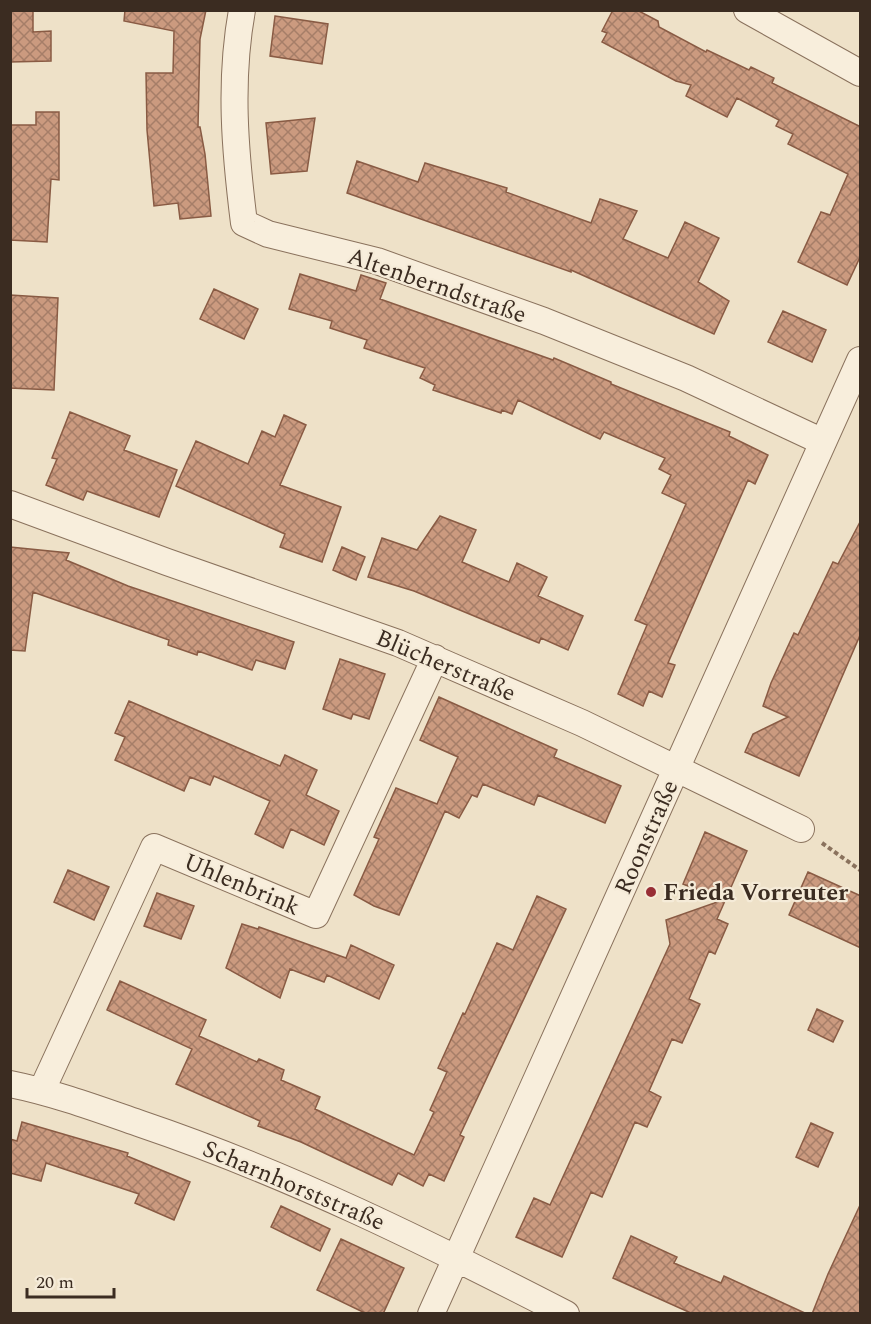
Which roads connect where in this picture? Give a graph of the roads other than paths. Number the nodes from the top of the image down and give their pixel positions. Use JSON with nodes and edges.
{"nodes":[{"id":1,"x":242,"y":10,"type":"edge"},
{"id":2,"x":747,"y":10,"type":"edge"},
{"id":3,"x":861,"y":73,"type":"edge"},
{"id":4,"x":861,"y":360,"type":"edge"},
{"id":5,"x":823,"y":442,"type":"junction"},
{"id":6,"x":10,"y":504,"type":"edge"},
{"id":7,"x":435,"y":658,"type":"junction"},
{"id":8,"x":676,"y":770,"type":"junction"},
{"id":9,"x":801,"y":829,"type":"road end"},
{"id":10,"x":10,"y":1084,"type":"edge"},
{"id":11,"x":42,"y":1090,"type":"junction"},
{"id":12,"x":456,"y":1257,"type":"junction"},
{"id":13,"x":431,"y":1314,"type":"edge"},
{"id":14,"x":566,"y":1314,"type":"edge"}],
"edges":[{"from":1,"to":5,"type":"street","name":"Altenberndstraße"},
{"from":2,"to":3,"type":"street"},
{"from":4,"to":5,"type":"street","name":"Roonstraße"},
{"from":5,"to":8,"type":"street","name":"Roonstraße"},
{"from":6,"to":7,"type":"street","name":"Blücherstraße"},
{"from":7,"to":8,"type":"street","name":"Blücherstraße"},
{"from":7,"to":11,"type":"street","name":"Uhlenbrink"},
{"from":8,"to":9,"type":"street","name":"Blücherstraße"},
{"from":8,"to":12,"type":"street","name":"Roonstraße"},
{"from":10,"to":11,"type":"street","name":"Scharnhorststraße"},
{"from":11,"to":12,"type":"street","name":"Scharnhorststraße"},
{"from":12,"to":13,"type":"street","name":"Roonstraße"},
{"from":12,"to":14,"type":"street","name":"Scharnhorststraße"}]}
